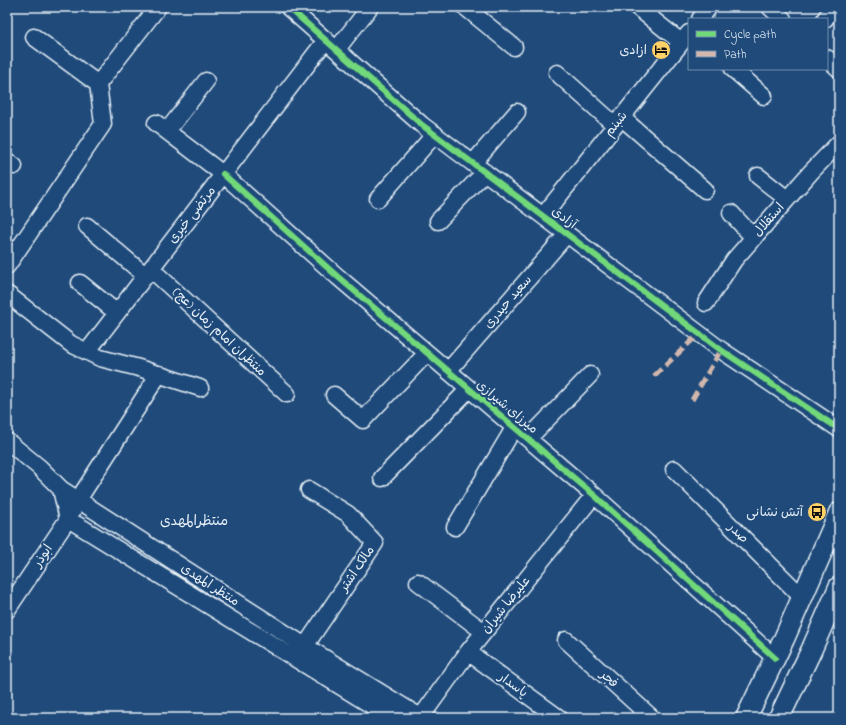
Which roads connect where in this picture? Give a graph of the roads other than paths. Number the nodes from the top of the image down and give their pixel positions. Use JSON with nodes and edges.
{"nodes":[{"id":1,"x":158,"y":7,"type":"edge"},
{"id":2,"x":288,"y":7,"type":"edge"},
{"id":3,"x":370,"y":7,"type":"edge"},
{"id":4,"x":465,"y":7,"type":"edge"},
{"id":5,"x":637,"y":7,"type":"edge"},
{"id":6,"x":709,"y":7,"type":"edge"},
{"id":7,"x":770,"y":7,"type":"edge"},
{"id":8,"x":834,"y":7,"type":"edge"},
{"id":9,"x":701,"y":18,"type":"edge"},
{"id":10,"x":782,"y":18,"type":"edge"},
{"id":11,"x":826,"y":18,"type":"edge"},
{"id":12,"x":34,"y":37,"type":"dead end"},
{"id":13,"x":685,"y":37,"type":"edge"},
{"id":14,"x":331,"y":44,"type":"junction"},
{"id":15,"x":514,"y":47,"type":"dead end"},
{"id":16,"x":828,"y":59,"type":"edge"},
{"id":17,"x":839,"y":69,"type":"edge"},
{"id":18,"x":734,"y":70,"type":"edge"},
{"id":19,"x":557,"y":73,"type":"dead end"},
{"id":20,"x":206,"y":81,"type":"dead end"},
{"id":21,"x":98,"y":84,"type":"junction"},
{"id":22,"x":764,"y":96,"type":"dead end"},
{"id":23,"x":517,"y":112,"type":"dead end"},
{"id":24,"x":618,"y":121,"type":"junction"},
{"id":25,"x":435,"y":134,"type":"junction"},
{"id":26,"x":839,"y":143,"type":"edge"},
{"id":27,"x":479,"y":168,"type":"junction"},
{"id":28,"x":224,"y":174,"type":"junction"},
{"id":29,"x":758,"y":176,"type":"dead end"},
{"id":30,"x":705,"y":190,"type":"dead end"},
{"id":31,"x":378,"y":199,"type":"dead end"},
{"id":32,"x":787,"y":199,"type":"junction"},
{"id":33,"x":731,"y":214,"type":"dead end"},
{"id":34,"x":543,"y":216,"type":"junction"},
{"id":35,"x":438,"y":221,"type":"dead end"},
{"id":36,"x":87,"y":226,"type":"dead end"},
{"id":37,"x":567,"y":234,"type":"junction"},
{"id":38,"x":754,"y":238,"type":"junction"},
{"id":39,"x":7,"y":266,"type":"edge"},
{"id":40,"x":148,"y":272,"type":"junction"},
{"id":41,"x":80,"y":283,"type":"dead end"},
{"id":42,"x":7,"y":294,"type":"edge"},
{"id":43,"x":706,"y":303,"type":"dead end"},
{"id":44,"x":117,"y":313,"type":"junction"},
{"id":45,"x":87,"y":352,"type":"junction"},
{"id":46,"x":427,"y":353,"type":"junction"},
{"id":47,"x":448,"y":371,"type":"junction"},
{"id":48,"x":159,"y":374,"type":"junction"},
{"id":49,"x":590,"y":375,"type":"dead end"},
{"id":50,"x":200,"y":388,"type":"dead end"},
{"id":51,"x":469,"y":389,"type":"junction"},
{"id":52,"x":286,"y":394,"type":"dead end"},
{"id":53,"x":334,"y":395,"type":"dead end"},
{"id":54,"x":514,"y":428,"type":"junction"},
{"id":55,"x":839,"y":429,"type":"edge"},
{"id":56,"x":528,"y":439,"type":"junction"},
{"id":57,"x":7,"y":441,"type":"edge"},
{"id":58,"x":674,"y":469,"type":"dead end"},
{"id":59,"x":382,"y":478,"type":"dead end"},
{"id":60,"x":61,"y":489,"type":"junction"},
{"id":61,"x":309,"y":490,"type":"dead end"},
{"id":62,"x":594,"y":495,"type":"junction"},
{"id":63,"x":78,"y":500,"type":"junction"},
{"id":64,"x":839,"y":513,"type":"edge"},
{"id":65,"x":68,"y":519,"type":"junction"},
{"id":66,"x":455,"y":527,"type":"dead end"},
{"id":67,"x":418,"y":582,"type":"dead end"},
{"id":68,"x":839,"y":587,"type":"edge"},
{"id":69,"x":802,"y":597,"type":"junction"},
{"id":70,"x":7,"y":610,"type":"edge"},
{"id":71,"x":484,"y":632,"type":"junction"},
{"id":72,"x":566,"y":640,"type":"dead end"},
{"id":73,"x":468,"y":652,"type":"junction"},
{"id":74,"x":300,"y":653,"type":"junction"},
{"id":75,"x":775,"y":658,"type":"junction"},
{"id":76,"x":375,"y":707,"type":"edge"},
{"id":77,"x":392,"y":718,"type":"edge"},
{"id":78,"x":421,"y":718,"type":"edge"},
{"id":79,"x":558,"y":718,"type":"edge"},
{"id":80,"x":652,"y":718,"type":"edge"},
{"id":81,"x":746,"y":718,"type":"edge"},
{"id":82,"x":779,"y":718,"type":"edge"}],
"edges":[{"from":1,"to":21,"type":"street"},
{"from":2,"to":14,"type":"street","name":"آزادی"},
{"from":3,"to":14,"type":"street","name":"مرتضی خیری"},
{"from":4,"to":15,"type":"street"},
{"from":5,"to":13,"type":"street"},
{"from":6,"to":9,"type":"street"},
{"from":7,"to":10,"type":"street"},
{"from":8,"to":11,"type":"street"},
{"from":12,"to":21,"type":"street"},
{"from":13,"to":24,"type":"street","name":"شبنم"},
{"from":14,"to":25,"type":"street","name":"آزادی"},
{"from":14,"to":28,"type":"street","name":"مرتضی خیری"},
{"from":16,"to":17,"type":"street"},
{"from":18,"to":22,"type":"street"},
{"from":19,"to":24,"type":"street"},
{"from":20,"to":28,"type":"street","name":"میرزای شیرازی"},
{"from":21,"to":39,"type":"street"},
{"from":23,"to":27,"type":"street"},
{"from":24,"to":30,"type":"street"},
{"from":24,"to":34,"type":"street","name":"شبنم"},
{"from":25,"to":27,"type":"street","name":"آزادی"},
{"from":25,"to":31,"type":"street"},
{"from":26,"to":32,"type":"street","name":"استقلال"},
{"from":27,"to":34,"type":"street","name":"آزادی"},
{"from":27,"to":35,"type":"street"},
{"from":28,"to":40,"type":"street","name":"مرتضی خیری"},
{"from":28,"to":46,"type":"street","name":"میرزای شیرازی"},
{"from":29,"to":32,"type":"street"},
{"from":32,"to":38,"type":"street","name":"استقلال"},
{"from":33,"to":38,"type":"street"},
{"from":34,"to":37,"type":"street","name":"آزادی"},
{"from":36,"to":40,"type":"street","name":"منتظران امام زمان (عج)"},
{"from":37,"to":47,"type":"street","name":"سعید حیدری"},
{"from":37,"to":55,"type":"street","name":"آزادی"},
{"from":38,"to":43,"type":"street","name":"استقلال"},
{"from":40,"to":44,"type":"street","name":"مرتضی خیری"},
{"from":40,"to":52,"type":"street","name":"منتظران امام زمان (عج)"},
{"from":41,"to":44,"type":"street"},
{"from":42,"to":45,"type":"street"},
{"from":44,"to":45,"type":"street","name":"مرتضی خیری"},
{"from":45,"to":48,"type":"street"},
{"from":46,"to":47,"type":"street","name":"میرزای شیرازی"},
{"from":46,"to":53,"type":"street"},
{"from":47,"to":51,"type":"street","name":"میرزای شیرازی"},
{"from":48,"to":50,"type":"street"},
{"from":48,"to":63,"type":"street","name":"ابوذر"},
{"from":49,"to":56,"type":"street"},
{"from":51,"to":54,"type":"street","name":"میرزای شیرازی"},
{"from":51,"to":59,"type":"street"},
{"from":54,"to":56,"type":"street","name":"میرزای شیرازی"},
{"from":54,"to":66,"type":"street"},
{"from":56,"to":62,"type":"street","name":"میرزای شیرازی"},
{"from":57,"to":60,"type":"street","name":"منتظر المهدی"},
{"from":58,"to":69,"type":"street","name":"صدر"},
{"from":60,"to":63,"type":"street","name":"منتظر المهدی"},
{"from":60,"to":65,"type":"street"},
{"from":61,"to":74,"type":"street","name":"مالک اشتر"},
{"from":62,"to":71,"type":"street","name":"علیرضا شیران"},
{"from":62,"to":75,"type":"street","name":"میرزای شیرازی"},
{"from":63,"to":65,"type":"street","name":"ابوذر"},
{"from":63,"to":74,"type":"street","name":"منتظر المهدی"},
{"from":64,"to":69,"type":"main road"},
{"from":65,"to":70,"type":"street","name":"ابوذر"},
{"from":65,"to":74,"type":"street"},
{"from":67,"to":71,"type":"street"},
{"from":68,"to":82,"type":"main road"},
{"from":69,"to":75,"type":"main road"},
{"from":71,"to":73,"type":"street","name":"علیرضا شیران"},
{"from":72,"to":80,"type":"street","name":"فجر"},
{"from":73,"to":78,"type":"street","name":"علیرضا شیران"},
{"from":73,"to":79,"type":"street","name":"پاسدار"},
{"from":74,"to":76,"type":"street","name":"منتظر المهدی"},
{"from":75,"to":81,"type":"main road"},
{"from":76,"to":77,"type":"street"},
{"from":76,"to":78,"type":"street","name":"منتظر المهدی"}]}
